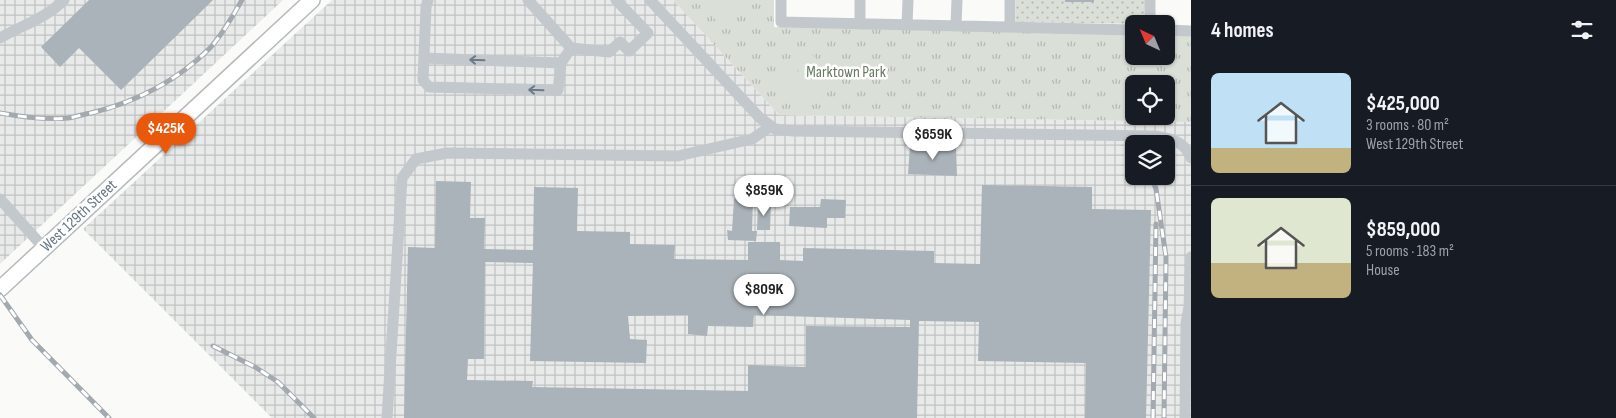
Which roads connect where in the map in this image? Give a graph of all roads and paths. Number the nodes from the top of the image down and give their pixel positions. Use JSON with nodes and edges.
{"nodes":[{"id":1,"x":64,"y":0,"type":"edge"},
{"id":2,"x":312,"y":0,"type":"edge"},
{"id":3,"x":428,"y":0,"type":"edge"},
{"id":4,"x":528,"y":0,"type":"edge"},
{"id":5,"x":616,"y":0,"type":"edge"},
{"id":6,"x":650,"y":0,"type":"edge"},
{"id":7,"x":781,"y":0,"type":"edge"},
{"id":8,"x":860,"y":0,"type":"edge"},
{"id":9,"x":908,"y":0,"type":"edge"},
{"id":10,"x":957,"y":0,"type":"edge"},
{"id":11,"x":1010,"y":0,"type":"edge"},
{"id":12,"x":1150,"y":0,"type":"edge"},
{"id":13,"x":1150,"y":15,"type":"edge"},
{"id":14,"x":860,"y":24,"type":"junction"},
{"id":15,"x":908,"y":26,"type":"junction"},
{"id":16,"x":956,"y":26,"type":"junction"},
{"id":17,"x":1010,"y":27,"type":"junction"},
{"id":18,"x":1125,"y":30,"type":"edge"},
{"id":19,"x":1175,"y":30,"type":"edge"},
{"id":20,"x":1191,"y":31,"type":"edge"},
{"id":21,"x":0,"y":38,"type":"edge"},
{"id":22,"x":571,"y":48,"type":"junction"},
{"id":23,"x":424,"y":58,"type":"junction"},
{"id":24,"x":561,"y":64,"type":"junction"},
{"id":25,"x":771,"y":126,"type":"junction"},
{"id":26,"x":1191,"y":158,"type":"edge"},
{"id":27,"x":0,"y":199,"type":"edge"},
{"id":28,"x":44,"y":248,"type":"junction"},
{"id":29,"x":1191,"y":257,"type":"edge"},
{"id":30,"x":0,"y":289,"type":"edge"},
{"id":31,"x":1190,"y":307,"type":"edge"},
{"id":32,"x":387,"y":418,"type":"edge"},
{"id":33,"x":1185,"y":418,"type":"edge"}],
"edges":[{"from":1,"to":21,"type":"street"},
{"from":2,"to":28,"type":"main road","name":"West 129th Street"},
{"from":3,"to":23,"type":"street"},
{"from":4,"to":22,"type":"street"},
{"from":5,"to":22,"type":"street"},
{"from":6,"to":25,"type":"street"},
{"from":7,"to":14,"type":"street"},
{"from":8,"to":14,"type":"street"},
{"from":9,"to":15,"type":"street"},
{"from":10,"to":16,"type":"street"},
{"from":11,"to":17,"type":"street"},
{"from":12,"to":13,"type":"street"},
{"from":14,"to":15,"type":"street"},
{"from":15,"to":16,"type":"street"},
{"from":16,"to":17,"type":"street"},
{"from":17,"to":18,"type":"street"},
{"from":19,"to":20,"type":"street"},
{"from":22,"to":24,"type":"street"},
{"from":24,"to":23,"type":"street","one_way":true},
{"from":24,"to":23,"type":"street","one_way":true},
{"from":25,"to":26,"type":"street"},
{"from":25,"to":32,"type":"street"},
{"from":27,"to":28,"type":"street"},
{"from":28,"to":30,"type":"main road","name":"West 129th Street"},
{"from":29,"to":31,"type":"street"},
{"from":31,"to":33,"type":"street"}]}
